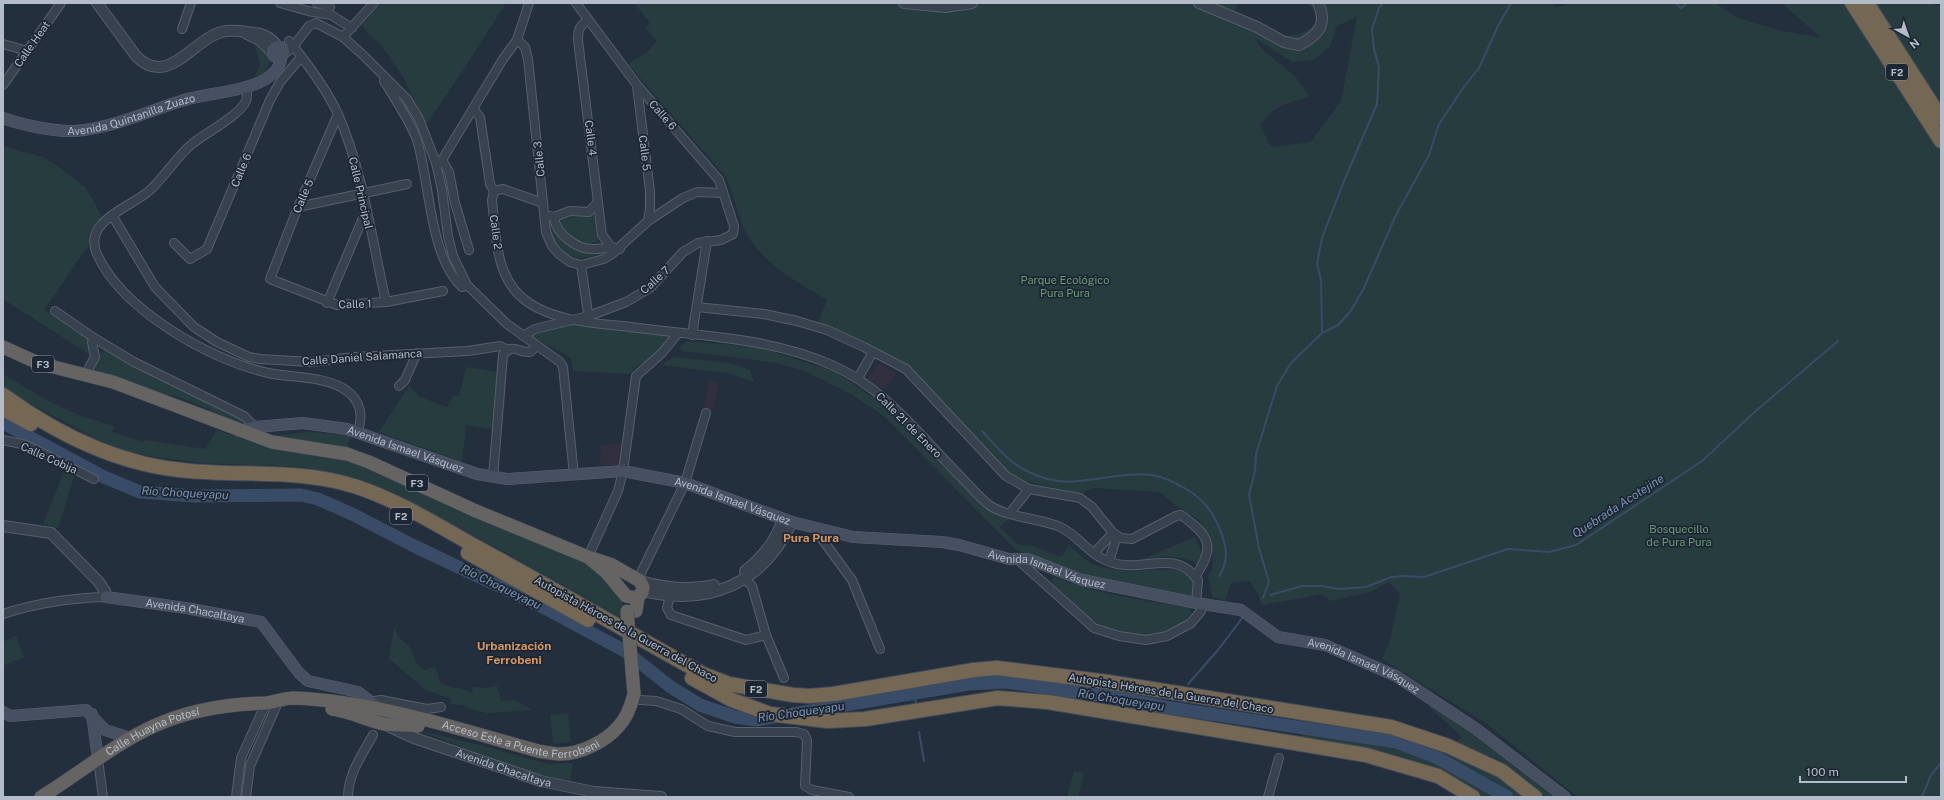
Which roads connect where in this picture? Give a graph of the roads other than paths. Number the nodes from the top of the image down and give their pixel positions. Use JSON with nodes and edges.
{"nodes":[{"id":1,"x":61,"y":3,"type":"edge"},
{"id":2,"x":97,"y":3,"type":"edge"},
{"id":3,"x":191,"y":3,"type":"edge"},
{"id":4,"x":280,"y":3,"type":"edge"},
{"id":5,"x":317,"y":3,"type":"edge"},
{"id":6,"x":374,"y":3,"type":"edge"},
{"id":7,"x":529,"y":3,"type":"edge"},
{"id":8,"x":576,"y":3,"type":"edge"},
{"id":9,"x":904,"y":3,"type":"edge"},
{"id":10,"x":972,"y":3,"type":"edge"},
{"id":11,"x":1199,"y":3,"type":"edge"},
{"id":12,"x":1318,"y":3,"type":"edge"},
{"id":13,"x":1852,"y":3,"type":"edge"},
{"id":14,"x":1867,"y":3,"type":"edge"},
{"id":15,"x":330,"y":5,"type":"edge"},
{"id":16,"x":331,"y":15,"type":"junction"},
{"id":17,"x":587,"y":20,"type":"junction"},
{"id":18,"x":352,"y":28,"type":"junction"},
{"id":19,"x":182,"y":29,"type":"dead end"},
{"id":20,"x":343,"y":37,"type":"junction"},
{"id":21,"x":517,"y":40,"type":"junction"},
{"id":22,"x":3,"y":44,"type":"edge"},
{"id":23,"x":285,"y":50,"type":"junction"},
{"id":24,"x":27,"y":51,"type":"junction"},
{"id":25,"x":376,"y":69,"type":"junction"},
{"id":26,"x":3,"y":85,"type":"edge"},
{"id":27,"x":637,"y":85,"type":"junction"},
{"id":28,"x":246,"y":86,"type":"junction"},
{"id":29,"x":473,"y":109,"type":"junction"},
{"id":30,"x":338,"y":114,"type":"junction"},
{"id":31,"x":3,"y":118,"type":"edge"},
{"id":32,"x":1941,"y":118,"type":"edge"},
{"id":33,"x":1941,"y":141,"type":"edge"},
{"id":34,"x":439,"y":161,"type":"junction"},
{"id":35,"x":408,"y":184,"type":"dead end"},
{"id":36,"x":494,"y":190,"type":"junction"},
{"id":37,"x":362,"y":193,"type":"junction"},
{"id":38,"x":723,"y":193,"type":"junction"},
{"id":39,"x":543,"y":203,"type":"junction"},
{"id":40,"x":597,"y":203,"type":"junction"},
{"id":41,"x":298,"y":207,"type":"junction"},
{"id":42,"x":366,"y":211,"type":"junction"},
{"id":43,"x":544,"y":212,"type":"junction"},
{"id":44,"x":112,"y":215,"type":"junction"},
{"id":45,"x":554,"y":217,"type":"junction"},
{"id":46,"x":648,"y":221,"type":"junction"},
{"id":47,"x":733,"y":234,"type":"joint"},
{"id":48,"x":707,"y":241,"type":"junction"},
{"id":49,"x":174,"y":243,"type":"dead end"},
{"id":50,"x":611,"y":247,"type":"junction"},
{"id":51,"x":620,"y":249,"type":"junction"},
{"id":52,"x":469,"y":250,"type":"dead end"},
{"id":53,"x":581,"y":265,"type":"junction"},
{"id":54,"x":270,"y":279,"type":"joint"},
{"id":55,"x":467,"y":285,"type":"junction"},
{"id":56,"x":443,"y":291,"type":"dead end"},
{"id":57,"x":386,"y":302,"type":"junction"},
{"id":58,"x":327,"y":303,"type":"junction"},
{"id":59,"x":697,"y":307,"type":"junction"},
{"id":60,"x":55,"y":311,"type":"dead end"},
{"id":61,"x":572,"y":319,"type":"junction"},
{"id":62,"x":589,"y":320,"type":"junction"},
{"id":63,"x":678,"y":333,"type":"junction"},
{"id":64,"x":692,"y":335,"type":"junction"},
{"id":65,"x":523,"y":336,"type":"junction"},
{"id":66,"x":94,"y":338,"type":"junction"},
{"id":67,"x":537,"y":346,"type":"junction"},
{"id":68,"x":3,"y":347,"type":"edge"},
{"id":69,"x":508,"y":350,"type":"junction"},
{"id":70,"x":874,"y":352,"type":"junction"},
{"id":71,"x":418,"y":353,"type":"junction"},
{"id":72,"x":85,"y":375,"type":"junction"},
{"id":73,"x":858,"y":378,"type":"junction"},
{"id":74,"x":399,"y":386,"type":"dead end"},
{"id":75,"x":3,"y":395,"type":"edge"},
{"id":76,"x":3,"y":409,"type":"edge"},
{"id":77,"x":706,"y":413,"type":"dead end"},
{"id":78,"x":255,"y":427,"type":"junction"},
{"id":79,"x":239,"y":431,"type":"junction"},
{"id":80,"x":358,"y":431,"type":"junction"},
{"id":81,"x":3,"y":440,"type":"edge"},
{"id":82,"x":623,"y":472,"type":"junction"},
{"id":83,"x":574,"y":475,"type":"junction"},
{"id":84,"x":493,"y":477,"type":"junction"},
{"id":85,"x":94,"y":479,"type":"dead end"},
{"id":86,"x":685,"y":483,"type":"junction"},
{"id":87,"x":1029,"y":489,"type":"junction"},
{"id":88,"x":1010,"y":512,"type":"junction"},
{"id":89,"x":788,"y":520,"type":"junction"},
{"id":90,"x":3,"y":526,"type":"edge"},
{"id":91,"x":821,"y":530,"type":"junction"},
{"id":92,"x":1115,"y":534,"type":"junction"},
{"id":93,"x":1094,"y":553,"type":"junction"},
{"id":94,"x":588,"y":557,"type":"junction"},
{"id":95,"x":1017,"y":559,"type":"junction"},
{"id":96,"x":1109,"y":562,"type":"junction"},
{"id":97,"x":1195,"y":577,"type":"junction"},
{"id":98,"x":745,"y":579,"type":"junction"},
{"id":99,"x":635,"y":588,"type":"junction"},
{"id":100,"x":670,"y":596,"type":"junction"},
{"id":101,"x":106,"y":597,"type":"junction"},
{"id":102,"x":1200,"y":604,"type":"junction"},
{"id":103,"x":3,"y":614,"type":"edge"},
{"id":104,"x":766,"y":635,"type":"junction"},
{"id":105,"x":880,"y":649,"type":"dead end"},
{"id":106,"x":784,"y":678,"type":"dead end"},
{"id":107,"x":638,"y":696,"type":"junction"},
{"id":108,"x":272,"y":702,"type":"junction"},
{"id":109,"x":364,"y":707,"type":"junction"},
{"id":110,"x":441,"y":707,"type":"dead end"},
{"id":111,"x":382,"y":711,"type":"junction"},
{"id":112,"x":3,"y":712,"type":"edge"},
{"id":113,"x":92,"y":714,"type":"junction"},
{"id":114,"x":384,"y":724,"type":"junction"},
{"id":115,"x":404,"y":724,"type":"junction"},
{"id":116,"x":372,"y":735,"type":"dead end"},
{"id":117,"x":130,"y":738,"type":"junction"},
{"id":118,"x":442,"y":747,"type":"junction"},
{"id":119,"x":1279,"y":758,"type":"dead end"},
{"id":120,"x":98,"y":760,"type":"junction"},
{"id":121,"x":55,"y":793,"type":"edge"},
{"id":122,"x":41,"y":797,"type":"edge"},
{"id":123,"x":103,"y":797,"type":"edge"},
{"id":124,"x":236,"y":797,"type":"edge"},
{"id":125,"x":246,"y":797,"type":"edge"},
{"id":126,"x":348,"y":797,"type":"edge"},
{"id":127,"x":661,"y":797,"type":"edge"},
{"id":128,"x":849,"y":797,"type":"edge"},
{"id":129,"x":1268,"y":797,"type":"edge"},
{"id":130,"x":1473,"y":797,"type":"edge"},
{"id":131,"x":1535,"y":797,"type":"edge"},
{"id":132,"x":1565,"y":797,"type":"edge"}],
"edges":[{"from":1,"to":24,"type":"street","name":"Calle Heat"},
{"from":2,"to":23,"type":"street"},
{"from":3,"to":19,"type":"street"},
{"from":4,"to":16,"type":"street"},
{"from":5,"to":15,"type":"street"},
{"from":6,"to":18,"type":"street"},
{"from":7,"to":21,"type":"street"},
{"from":8,"to":17,"type":"street","name":"Calle 6"},
{"from":9,"to":10,"type":"street"},
{"from":11,"to":12,"type":"street"},
{"from":13,"to":33,"type":"highway","number":"F2"},
{"from":14,"to":32,"type":"highway","number":"F2"},
{"from":15,"to":16,"type":"street"},
{"from":16,"to":18,"type":"street"},
{"from":17,"to":27,"type":"street","name":"Calle 6"},
{"from":17,"to":40,"type":"street","name":"Calle 4"},
{"from":18,"to":20,"type":"street"},
{"from":20,"to":23,"type":"street"},
{"from":20,"to":25,"type":"street"},
{"from":21,"to":29,"type":"street"},
{"from":21,"to":39,"type":"street","name":"Calle 3"},
{"from":22,"to":24,"type":"street"},
{"from":23,"to":28,"type":"main road","name":"Avenida Quintanilla Zuazo"},
{"from":23,"to":30,"type":"street","name":"Calle Principal"},
{"from":23,"to":49,"type":"street","name":"Calle 6"},
{"from":24,"to":26,"type":"street","name":"Calle Heat"},
{"from":25,"to":34,"type":"street"},
{"from":25,"to":55,"type":"street"},
{"from":27,"to":38,"type":"street","name":"Calle 6"},
{"from":27,"to":46,"type":"street","name":"Calle 5"},
{"from":28,"to":31,"type":"main road","name":"Avenida Quintanilla Zuazo"},
{"from":28,"to":44,"type":"street","name":"Calle Daniel Salamanca"},
{"from":29,"to":34,"type":"street"},
{"from":29,"to":36,"type":"street","name":"Calle 2"},
{"from":30,"to":37,"type":"street","name":"Calle Principal"},
{"from":30,"to":41,"type":"street","name":"Calle 5"},
{"from":34,"to":52,"type":"street"},
{"from":34,"to":55,"type":"street"},
{"from":35,"to":37,"type":"street"},
{"from":36,"to":39,"type":"street"},
{"from":36,"to":61,"type":"street","name":"Calle 2"},
{"from":37,"to":41,"type":"street"},
{"from":37,"to":42,"type":"street","name":"Calle Principal"},
{"from":38,"to":46,"type":"street"},
{"from":38,"to":47,"type":"street","name":"Calle 6"},
{"from":39,"to":43,"type":"street","name":"Calle 3"},
{"from":40,"to":45,"type":"street"},
{"from":40,"to":50,"type":"street","name":"Calle 4"},
{"from":41,"to":54,"type":"street","name":"Calle 5"},
{"from":42,"to":57,"type":"street","name":"Calle Principal"},
{"from":42,"to":58,"type":"street"},
{"from":43,"to":45,"type":"street"},
{"from":43,"to":53,"type":"street","name":"Calle 3"},
{"from":44,"to":71,"type":"street","name":"Calle Daniel Salamanca"},
{"from":44,"to":80,"type":"street","name":"Calle Daniel Salamanca"},
{"from":45,"to":50,"type":"street"},
{"from":46,"to":51,"type":"street"},
{"from":47,"to":48,"type":"street","name":"Calle 7"},
{"from":48,"to":59,"type":"street"},
{"from":48,"to":62,"type":"street","name":"Calle 7"},
{"from":50,"to":51,"type":"street"},
{"from":51,"to":53,"type":"street"},
{"from":53,"to":62,"type":"street"},
{"from":54,"to":58,"type":"street","name":"Calle 1"},
{"from":55,"to":65,"type":"street"},
{"from":56,"to":57,"type":"street","name":"Calle 1"},
{"from":57,"to":58,"type":"street","name":"Calle 1"},
{"from":59,"to":64,"type":"street"},
{"from":59,"to":70,"type":"street"},
{"from":60,"to":66,"type":"street"},
{"from":61,"to":62,"type":"street","name":"Calle 7"},
{"from":61,"to":65,"type":"street","name":"Calle 7"},
{"from":62,"to":63,"type":"street","name":"Calle 21 de Enero"},
{"from":63,"to":64,"type":"street","name":"Calle 21 de Enero"},
{"from":63,"to":82,"type":"street"},
{"from":64,"to":73,"type":"street","name":"Calle 21 de Enero"},
{"from":65,"to":67,"type":"street"},
{"from":66,"to":72,"type":"street"},
{"from":66,"to":78,"type":"street"},
{"from":67,"to":69,"type":"street","name":"Calle Daniel Salamanca"},
{"from":67,"to":83,"type":"street"},
{"from":68,"to":72,"type":"highway","number":"F3"},
{"from":69,"to":71,"type":"street","name":"Calle Daniel Salamanca"},
{"from":69,"to":84,"type":"street"},
{"from":70,"to":73,"type":"street"},
{"from":70,"to":87,"type":"street"},
{"from":71,"to":74,"type":"street"},
{"from":72,"to":79,"type":"highway","number":"F3"},
{"from":73,"to":88,"type":"street","name":"Calle 21 de Enero"},
{"from":75,"to":131,"type":"highway","name":"Autopista Héroes de la Guerra del Chaco","number":"F2"},
{"from":76,"to":130,"type":"highway","name":"Autopista Héroes de la Guerra del Chaco","number":"F2"},
{"from":77,"to":86,"type":"street"},
{"from":78,"to":79,"type":"main road","name":"Avenida Ismael Vásquez"},
{"from":78,"to":80,"type":"main road","name":"Avenida Ismael Vásquez"},
{"from":79,"to":94,"type":"highway","number":"F3"},
{"from":80,"to":84,"type":"main road","name":"Avenida Ismael Vásquez"},
{"from":81,"to":85,"type":"street","name":"Calle Cobija"},
{"from":82,"to":83,"type":"main road","name":"Avenida Ismael Vásquez"},
{"from":82,"to":86,"type":"main road","name":"Avenida Ismael Vásquez"},
{"from":82,"to":94,"type":"street"},
{"from":83,"to":84,"type":"main road","name":"Avenida Ismael Vásquez"},
{"from":86,"to":89,"type":"main road","name":"Avenida Ismael Vásquez"},
{"from":86,"to":99,"type":"street"},
{"from":87,"to":88,"type":"street"},
{"from":87,"to":92,"type":"street"},
{"from":88,"to":93,"type":"street","name":"Calle 21 de Enero"},
{"from":89,"to":91,"type":"main road","name":"Avenida Ismael Vásquez"},
{"from":89,"to":98,"type":"street"},
{"from":89,"to":99,"type":"street"},
{"from":90,"to":101,"type":"street"},
{"from":91,"to":95,"type":"main road","name":"Avenida Ismael Vásquez"},
{"from":91,"to":105,"type":"street"},
{"from":92,"to":93,"type":"street"},
{"from":92,"to":96,"type":"street"},
{"from":92,"to":97,"type":"street"},
{"from":93,"to":96,"type":"street","name":"Calle 21 de Enero"},
{"from":94,"to":99,"type":"highway","number":"F3"},
{"from":94,"to":99,"type":"highway","number":"F3"},
{"from":95,"to":102,"type":"main road","name":"Avenida Ismael Vásquez"},
{"from":95,"to":102,"type":"street"},
{"from":96,"to":97,"type":"street","name":"Calle 21 de Enero"},
{"from":97,"to":102,"type":"street"},
{"from":98,"to":100,"type":"street"},
{"from":98,"to":104,"type":"street"},
{"from":99,"to":100,"type":"street"},
{"from":99,"to":107,"type":"highway","bridge":true},
{"from":100,"to":104,"type":"street"},
{"from":101,"to":103,"type":"street","name":"Avenida Chacaltaya"},
{"from":101,"to":109,"type":"main road","name":"Avenida Chacaltaya"},
{"from":102,"to":132,"type":"main road","name":"Avenida Ismael Vásquez"},
{"from":104,"to":106,"type":"street"},
{"from":107,"to":111,"type":"highway","name":"Acceso Este a Puente Ferrobeni"},
{"from":107,"to":115,"type":"highway","name":"Acceso Este a Puente Ferrobeni"},
{"from":107,"to":128,"type":"street"},
{"from":108,"to":109,"type":"highway","name":"Calle Huayna Potosí"},
{"from":108,"to":117,"type":"highway","name":"Calle Huayna Potosí"},
{"from":108,"to":124,"type":"street"},
{"from":108,"to":125,"type":"street"},
{"from":109,"to":110,"type":"street"},
{"from":109,"to":111,"type":"highway","name":"Calle Huayna Potosí"},
{"from":109,"to":114,"type":"highway","name":"Calle Huayna Potosí"},
{"from":111,"to":115,"type":"main road","name":"Avenida Chacaltaya"},
{"from":112,"to":113,"type":"main road"},
{"from":113,"to":117,"type":"main road"},
{"from":113,"to":120,"type":"main road"},
{"from":114,"to":115,"type":"highway","name":"Acceso Este a Puente Ferrobeni"},
{"from":114,"to":118,"type":"street","name":"Avenida Chacaltaya"},
{"from":115,"to":118,"type":"street","name":"Avenida Chacaltaya"},
{"from":116,"to":126,"type":"street"},
{"from":117,"to":120,"type":"highway","name":"Calle Huayna Potosí"},
{"from":118,"to":127,"type":"street","name":"Avenida Chacaltaya"},
{"from":119,"to":129,"type":"street"},
{"from":120,"to":121,"type":"highway","name":"Calle Huayna Potosí"},
{"from":120,"to":123,"type":"street"},
{"from":121,"to":122,"type":"highway","name":"Calle Huayna Potosí"}]}
